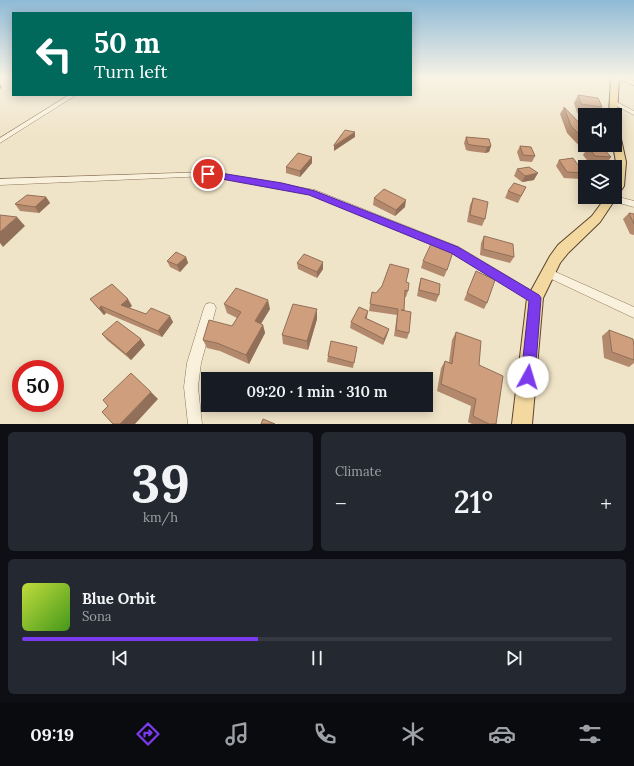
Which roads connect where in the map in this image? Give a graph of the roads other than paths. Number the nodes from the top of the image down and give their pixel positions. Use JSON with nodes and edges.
{"nodes":[{"id":1,"x":70,"y":97,"type":"edge"},
{"id":2,"x":613,"y":97,"type":"edge"},
{"id":3,"x":613,"y":102,"type":"junction"},
{"id":4,"x":613,"y":108,"type":"edge"},
{"id":5,"x":634,"y":113,"type":"edge"},
{"id":6,"x":0,"y":141,"type":"edge"},
{"id":7,"x":0,"y":182,"type":"edge"},
{"id":8,"x":622,"y":199,"type":"edge"},
{"id":9,"x":607,"y":204,"type":"edge"},
{"id":10,"x":634,"y":204,"type":"edge"},
{"id":11,"x":549,"y":273,"type":"junction"},
{"id":12,"x":535,"y":298,"type":"junction"},
{"id":13,"x":210,"y":308,"type":"dead end"},
{"id":14,"x":634,"y":313,"type":"edge"},
{"id":15,"x":195,"y":424,"type":"edge"},
{"id":16,"x":522,"y":424,"type":"edge"}],
"edges":[{"from":1,"to":6,"type":"street"},
{"from":2,"to":3,"type":"main road"},
{"from":3,"to":4,"type":"main road"},
{"from":3,"to":5,"type":"street"},
{"from":7,"to":12,"type":"street"},
{"from":8,"to":10,"type":"street"},
{"from":9,"to":11,"type":"main road"},
{"from":11,"to":12,"type":"main road"},
{"from":11,"to":14,"type":"street"},
{"from":12,"to":16,"type":"main road"},
{"from":13,"to":15,"type":"street"}]}
